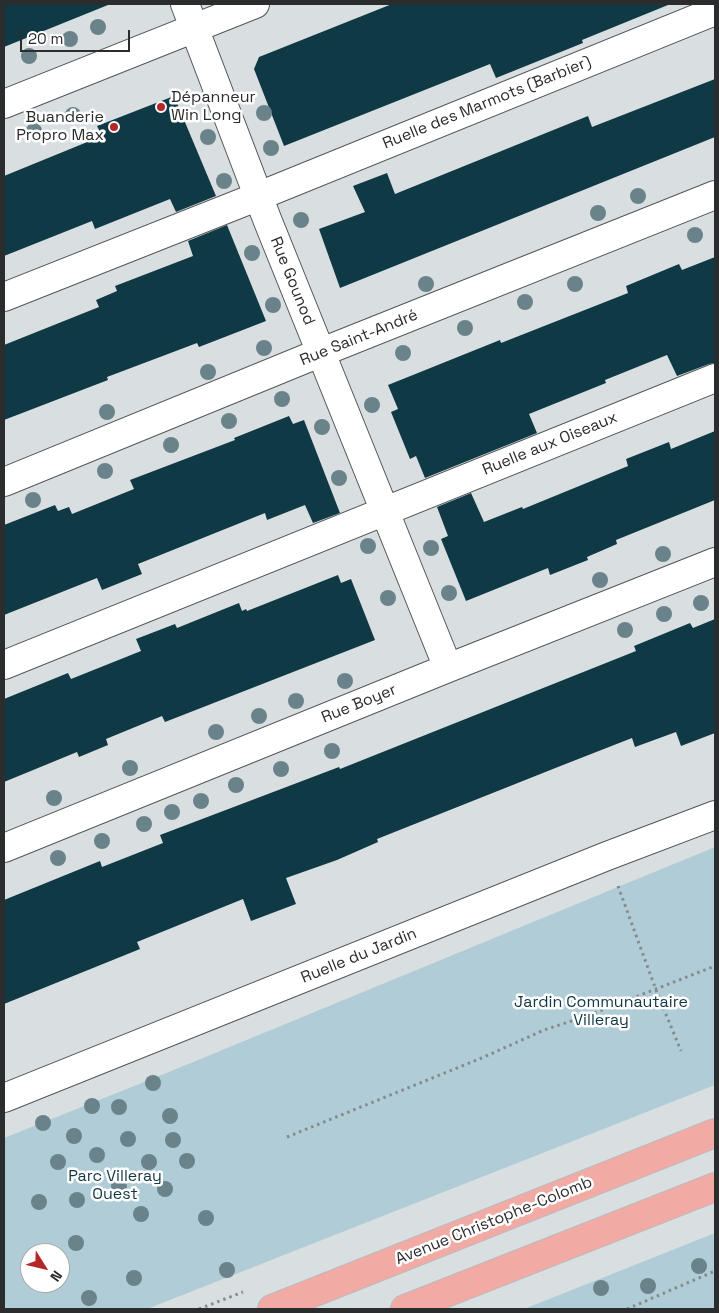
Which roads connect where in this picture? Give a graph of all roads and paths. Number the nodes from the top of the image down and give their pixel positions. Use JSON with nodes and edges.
{"nodes":[{"id":1,"x":255,"y":4,"type":"edge"},
{"id":2,"x":715,"y":11,"type":"edge"},
{"id":3,"x":190,"y":16,"type":"edge"},
{"id":4,"x":4,"y":104,"type":"edge"},
{"id":5,"x":259,"y":196,"type":"junction"},
{"id":6,"x":715,"y":196,"type":"edge"},
{"id":7,"x":4,"y":297,"type":"edge"},
{"id":8,"x":322,"y":352,"type":"junction"},
{"id":9,"x":715,"y":378,"type":"edge"},
{"id":10,"x":4,"y":482,"type":"edge"},
{"id":11,"x":385,"y":511,"type":"junction"},
{"id":12,"x":715,"y":562,"type":"edge"},
{"id":13,"x":4,"y":666,"type":"edge"},
{"id":14,"x":448,"y":668,"type":"junction"},
{"id":15,"x":715,"y":814,"type":"edge"},
{"id":16,"x":4,"y":848,"type":"edge"},
{"id":17,"x":616,"y":878,"type":"dead end"},
{"id":18,"x":715,"y":966,"type":"edge"},
{"id":19,"x":656,"y":990,"type":"junction"},
{"id":20,"x":681,"y":1051,"type":"dead end"},
{"id":21,"x":4,"y":1098,"type":"edge"},
{"id":22,"x":715,"y":1133,"type":"edge"},
{"id":23,"x":287,"y":1137,"type":"dead end"},
{"id":24,"x":715,"y":1187,"type":"edge"},
{"id":25,"x":715,"y":1271,"type":"edge"},
{"id":26,"x":272,"y":1309,"type":"edge"},
{"id":27,"x":405,"y":1309,"type":"edge"},
{"id":28,"x":627,"y":1309,"type":"edge"}],
"edges":[{"from":1,"to":3,"type":"street"},
{"from":2,"to":5,"type":"street","name":"Ruelle des Marmots (Barbier)"},
{"from":3,"to":4,"type":"street"},
{"from":3,"to":5,"type":"street","name":"Rue Gounod"},
{"from":5,"to":7,"type":"street","name":"Ruelle des Marmots (Barbier)"},
{"from":5,"to":8,"type":"street","name":"Rue Gounod"},
{"from":6,"to":8,"type":"street","name":"Rue Saint-André"},
{"from":8,"to":10,"type":"street","name":"Rue Saint-André"},
{"from":8,"to":11,"type":"street","name":"Rue Gounod"},
{"from":9,"to":11,"type":"street","name":"Ruelle aux Oiseaux"},
{"from":11,"to":13,"type":"street","name":"Ruelle aux Oiseaux"},
{"from":11,"to":14,"type":"street","name":"Rue Gounod"},
{"from":12,"to":14,"type":"street","name":"Rue Boyer"},
{"from":14,"to":16,"type":"street","name":"Rue Boyer"},
{"from":15,"to":21,"type":"street","name":"Ruelle du Jardin"},
{"from":17,"to":19,"type":"path"},
{"from":18,"to":19,"type":"path"},
{"from":19,"to":20,"type":"path"},
{"from":19,"to":23,"type":"path"},
{"from":22,"to":26,"type":"main road","name":"Avenue Christophe-Colomb"},
{"from":24,"to":27,"type":"main road"},
{"from":25,"to":28,"type":"path"}]}
